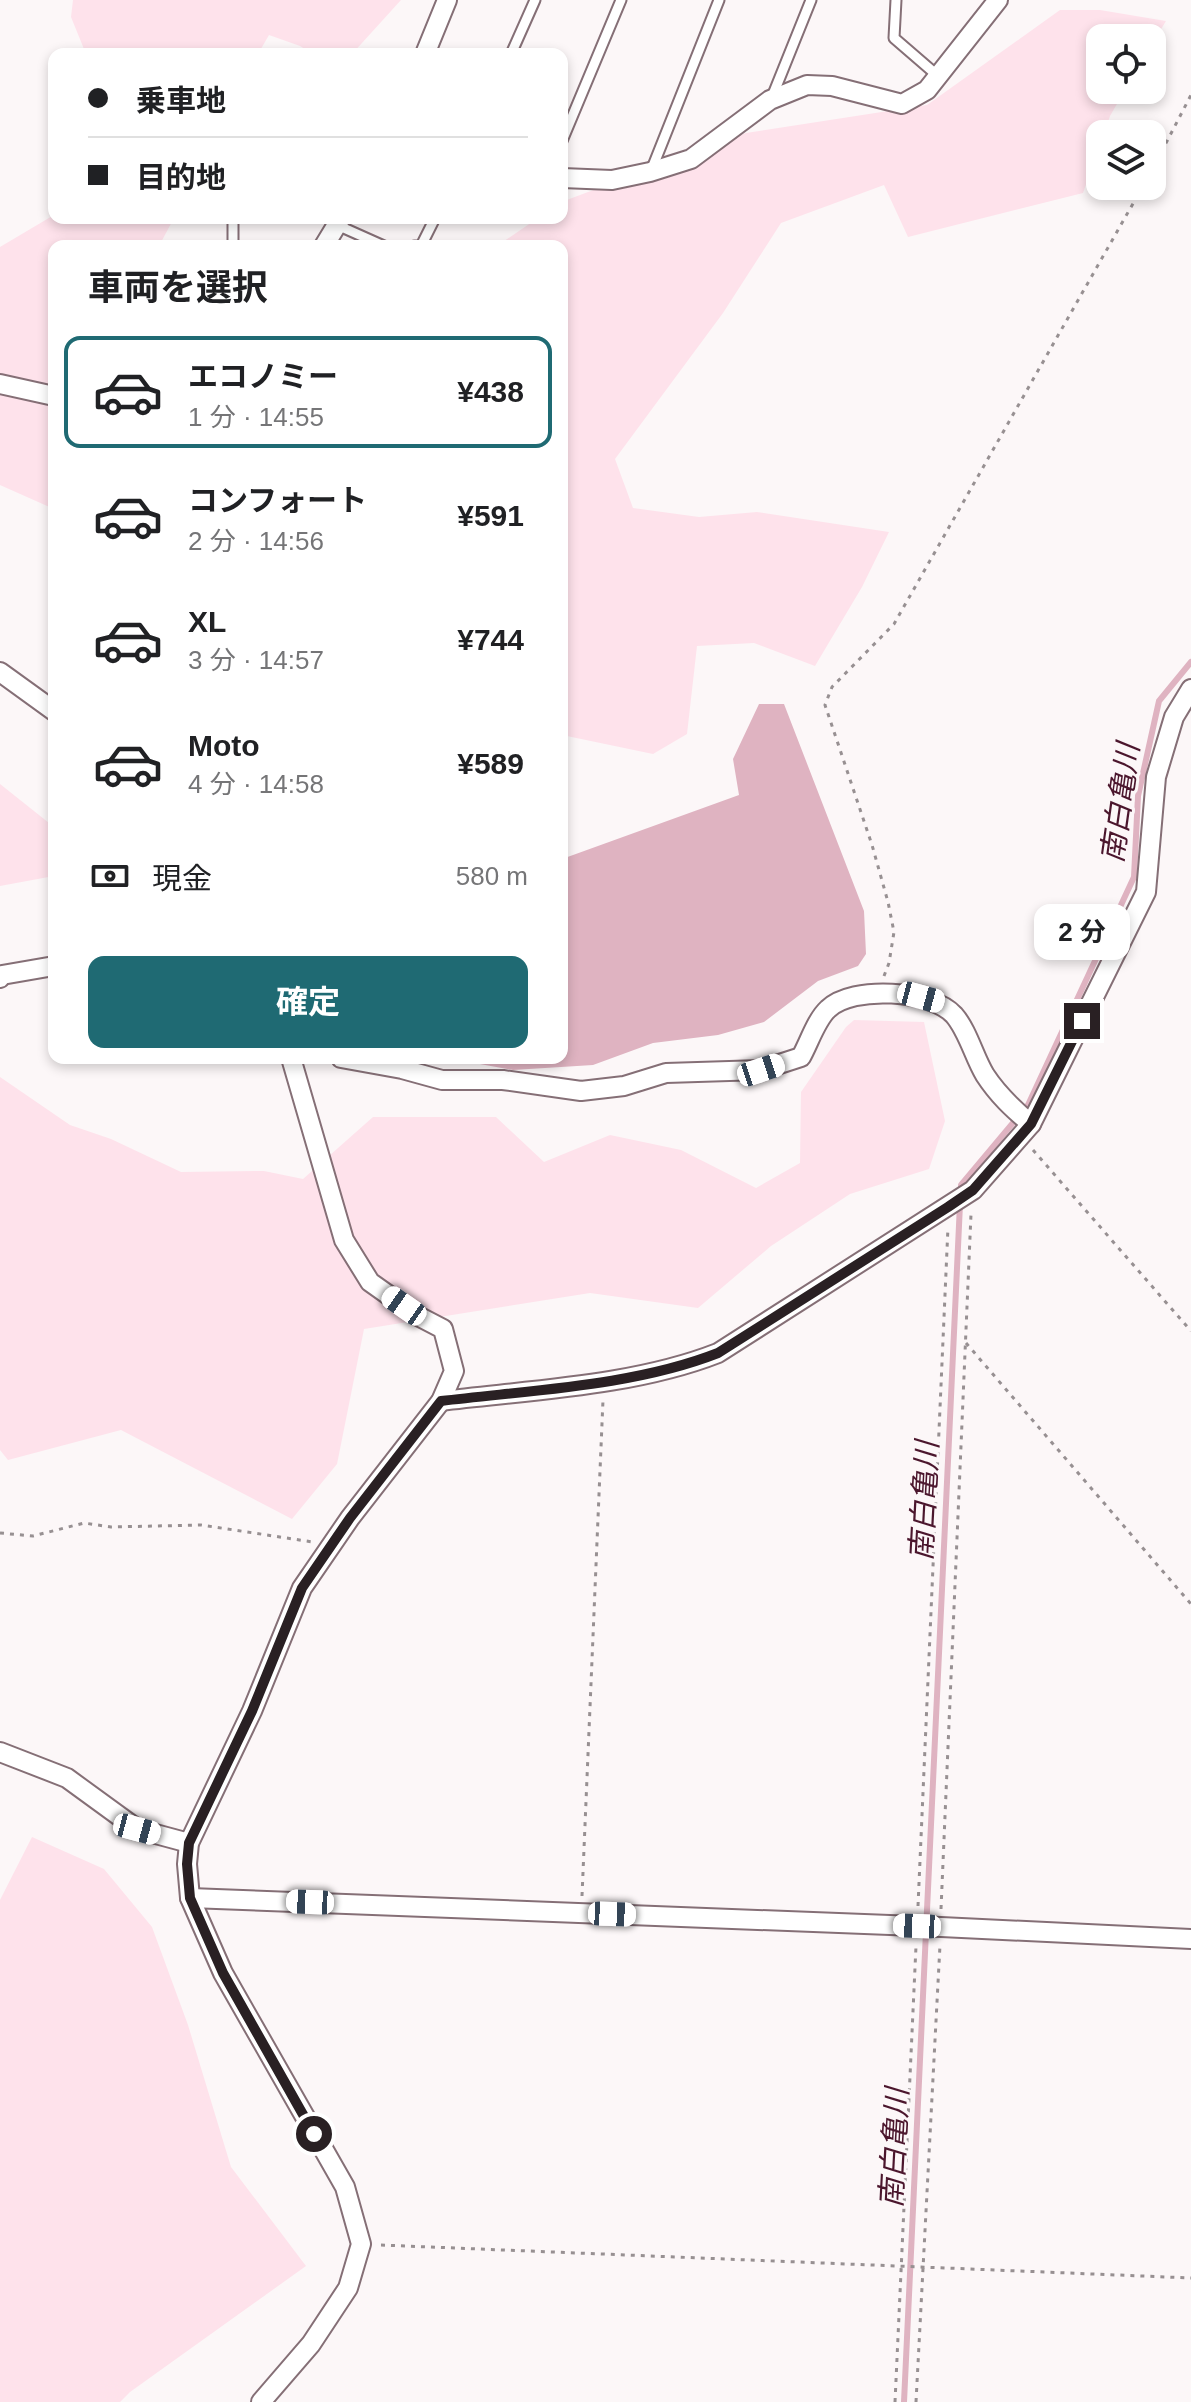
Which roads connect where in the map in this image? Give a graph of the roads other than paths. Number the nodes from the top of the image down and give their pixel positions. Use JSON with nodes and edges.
{"nodes":[{"id":1,"x":447,"y":0,"type":"edge"},
{"id":2,"x":535,"y":0,"type":"edge"},
{"id":3,"x":621,"y":0,"type":"edge"},
{"id":4,"x":719,"y":0,"type":"edge"},
{"id":5,"x":811,"y":0,"type":"edge"},
{"id":6,"x":896,"y":0,"type":"edge"},
{"id":7,"x":998,"y":0,"type":"edge"},
{"id":8,"x":427,"y":48,"type":"edge"},
{"id":9,"x":514,"y":48,"type":"edge"},
{"id":10,"x":938,"y":76,"type":"junction"},
{"id":11,"x":770,"y":100,"type":"junction"},
{"id":12,"x":568,"y":127,"type":"edge"},
{"id":13,"x":650,"y":172,"type":"junction"},
{"id":14,"x":568,"y":178,"type":"edge"},
{"id":15,"x":344,"y":224,"type":"edge"},
{"id":16,"x":373,"y":240,"type":"edge"},
{"id":17,"x":0,"y":384,"type":"edge"},
{"id":18,"x":48,"y":395,"type":"edge"},
{"id":19,"x":0,"y":672,"type":"edge"},
{"id":20,"x":1191,"y":689,"type":"edge"},
{"id":21,"x":48,"y":707,"type":"edge"},
{"id":22,"x":48,"y":967,"type":"edge"},
{"id":23,"x":0,"y":978,"type":"edge"},
{"id":24,"x":293,"y":1064,"type":"edge"},
{"id":25,"x":369,"y":1064,"type":"edge"},
{"id":26,"x":1026,"y":1130,"type":"junction"},
{"id":27,"x":441,"y":1401,"type":"junction"},
{"id":28,"x":0,"y":1752,"type":"edge"},
{"id":29,"x":189,"y":1843,"type":"junction"},
{"id":30,"x":190,"y":1898,"type":"junction"},
{"id":31,"x":1191,"y":1939,"type":"edge"},
{"id":32,"x":261,"y":2402,"type":"edge"}],
"edges":[{"from":1,"to":8,"type":"street"},
{"from":2,"to":9,"type":"lane"},
{"from":3,"to":12,"type":"lane"},
{"from":4,"to":13,"type":"lane"},
{"from":5,"to":11,"type":"lane"},
{"from":6,"to":10,"type":"lane"},
{"from":7,"to":10,"type":"street"},
{"from":10,"to":11,"type":"street"},
{"from":11,"to":13,"type":"street"},
{"from":13,"to":14,"type":"street"},
{"from":15,"to":16,"type":"lane"},
{"from":17,"to":18,"type":"street"},
{"from":19,"to":21,"type":"street"},
{"from":20,"to":26,"type":"street"},
{"from":22,"to":23,"type":"street"},
{"from":24,"to":27,"type":"street"},
{"from":25,"to":26,"type":"street"},
{"from":26,"to":27,"type":"street"},
{"from":27,"to":29,"type":"street"},
{"from":28,"to":29,"type":"street"},
{"from":29,"to":30,"type":"street"},
{"from":30,"to":31,"type":"street"},
{"from":30,"to":32,"type":"street"}]}
